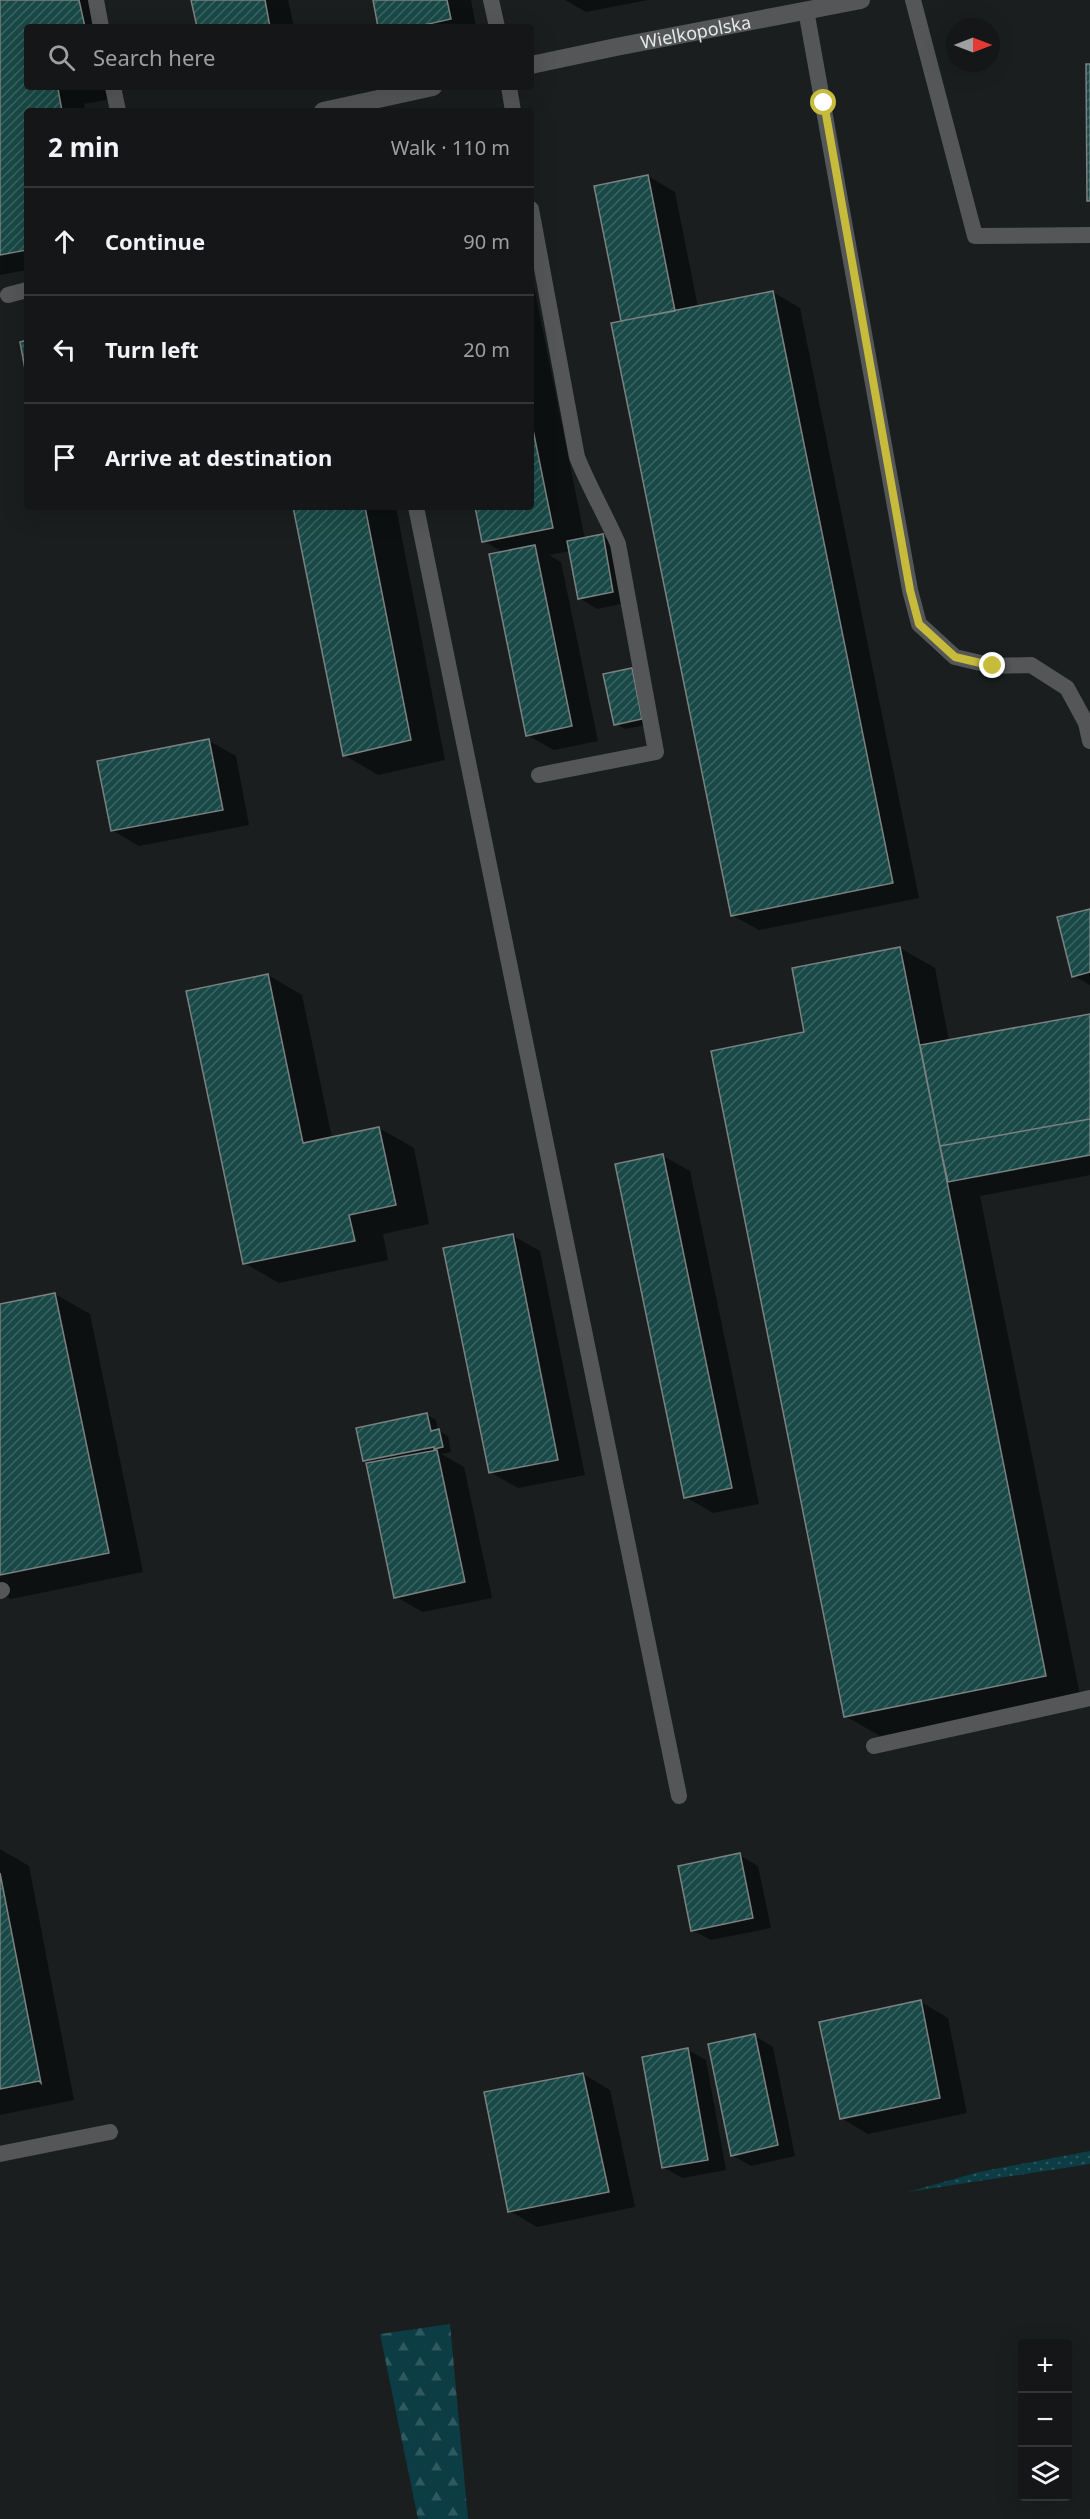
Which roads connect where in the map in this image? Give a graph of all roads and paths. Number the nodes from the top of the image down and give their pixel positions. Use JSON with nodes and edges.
{"nodes":[{"id":1,"x":96,"y":0,"type":"edge"},
{"id":2,"x":491,"y":0,"type":"edge"},
{"id":3,"x":861,"y":0,"type":"edge"},
{"id":4,"x":913,"y":0,"type":"edge"},
{"id":5,"x":806,"y":10,"type":"junction"},
{"id":6,"x":100,"y":24,"type":"edge"},
{"id":7,"x":496,"y":24,"type":"edge"},
{"id":8,"x":534,"y":64,"type":"edge"},
{"id":9,"x":114,"y":90,"type":"edge"},
{"id":10,"x":420,"y":90,"type":"edge"},
{"id":11,"x":510,"y":90,"type":"edge"},
{"id":12,"x":117,"y":108,"type":"edge"},
{"id":13,"x":340,"y":108,"type":"edge"},
{"id":14,"x":512,"y":108,"type":"edge"},
{"id":15,"x":534,"y":224,"type":"edge"},
{"id":16,"x":1090,"y":235,"type":"edge"},
{"id":17,"x":24,"y":291,"type":"edge"},
{"id":18,"x":8,"y":295,"type":"dead end"},
{"id":19,"x":417,"y":510,"type":"edge"},
{"id":20,"x":1090,"y":741,"type":"edge"},
{"id":21,"x":539,"y":775,"type":"dead end"},
{"id":22,"x":1090,"y":1698,"type":"edge"},
{"id":23,"x":874,"y":1746,"type":"dead end"},
{"id":24,"x":679,"y":1796,"type":"dead end"},
{"id":25,"x":110,"y":2132,"type":"dead end"},
{"id":26,"x":0,"y":2154,"type":"edge"}],
"edges":[{"from":1,"to":6,"type":"lane"},
{"from":2,"to":7,"type":"lane"},
{"from":3,"to":5,"type":"street","name":"Wielkopolska"},
{"from":4,"to":16,"type":"lane"},
{"from":5,"to":8,"type":"street","name":"Wielkopolska"},
{"from":5,"to":20,"type":"lane"},
{"from":9,"to":12,"type":"lane"},
{"from":10,"to":13,"type":"street"},
{"from":11,"to":14,"type":"lane"},
{"from":15,"to":21,"type":"lane"},
{"from":17,"to":18,"type":"lane"},
{"from":19,"to":24,"type":"lane"},
{"from":22,"to":23,"type":"lane"},
{"from":25,"to":26,"type":"lane"}]}
